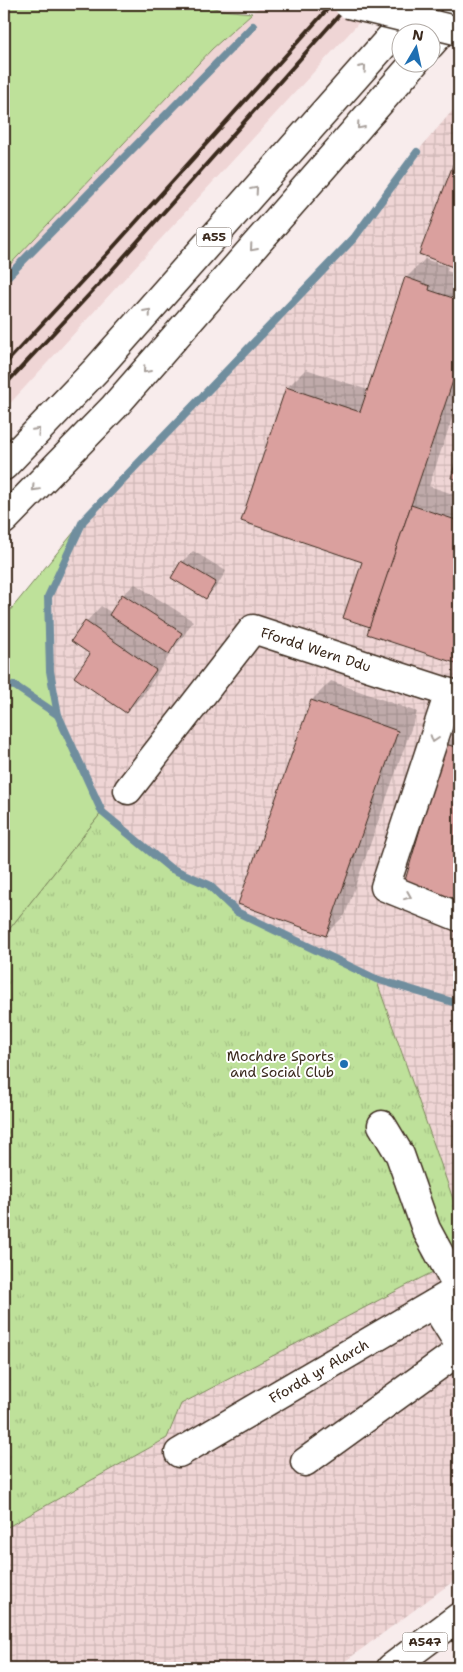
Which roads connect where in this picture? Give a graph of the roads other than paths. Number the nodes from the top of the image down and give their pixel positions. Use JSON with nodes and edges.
{"nodes":[{"id":1,"x":348,"y":4,"type":"edge"},
{"id":2,"x":420,"y":4,"type":"edge"},
{"id":3,"x":459,"y":12,"type":"edge"},
{"id":4,"x":459,"y":31,"type":"edge"},
{"id":5,"x":440,"y":34,"type":"edge"},
{"id":6,"x":406,"y":72,"type":"edge"},
{"id":7,"x":4,"y":466,"type":"edge"},
{"id":8,"x":4,"y":520,"type":"edge"},
{"id":9,"x":454,"y":694,"type":"edge"},
{"id":10,"x":128,"y":790,"type":"dead end"},
{"id":11,"x":459,"y":917,"type":"edge"},
{"id":12,"x":382,"y":1125,"type":"dead end"},
{"id":13,"x":459,"y":1290,"type":"edge"},
{"id":14,"x":434,"y":1304,"type":"junction"},
{"id":15,"x":459,"y":1346,"type":"edge"},
{"id":16,"x":179,"y":1453,"type":"dead end"},
{"id":17,"x":305,"y":1462,"type":"dead end"},
{"id":18,"x":459,"y":1616,"type":"edge"},
{"id":19,"x":391,"y":1668,"type":"edge"}],
"edges":[{"from":1,"to":4,"type":"main road","bridge":true},
{"from":7,"to":2,"type":"main road","number":"A55","one_way":true},
{"from":3,"to":5,"type":"main road"},
{"from":6,"to":8,"type":"main road","number":"A55","one_way":true},
{"from":9,"to":10,"type":"main road","name":"Ffordd Wern Ddu"},
{"from":9,"to":11,"type":"main road","one_way":true},
{"from":12,"to":13,"type":"main road"},
{"from":13,"to":14,"type":"main road","name":"Ffordd yr Alarch"},
{"from":14,"to":15,"type":"main road"},
{"from":14,"to":16,"type":"main road","name":"Ffordd yr Alarch"},
{"from":15,"to":17,"type":"main road"},
{"from":18,"to":19,"type":"main road","number":"A547"}]}
